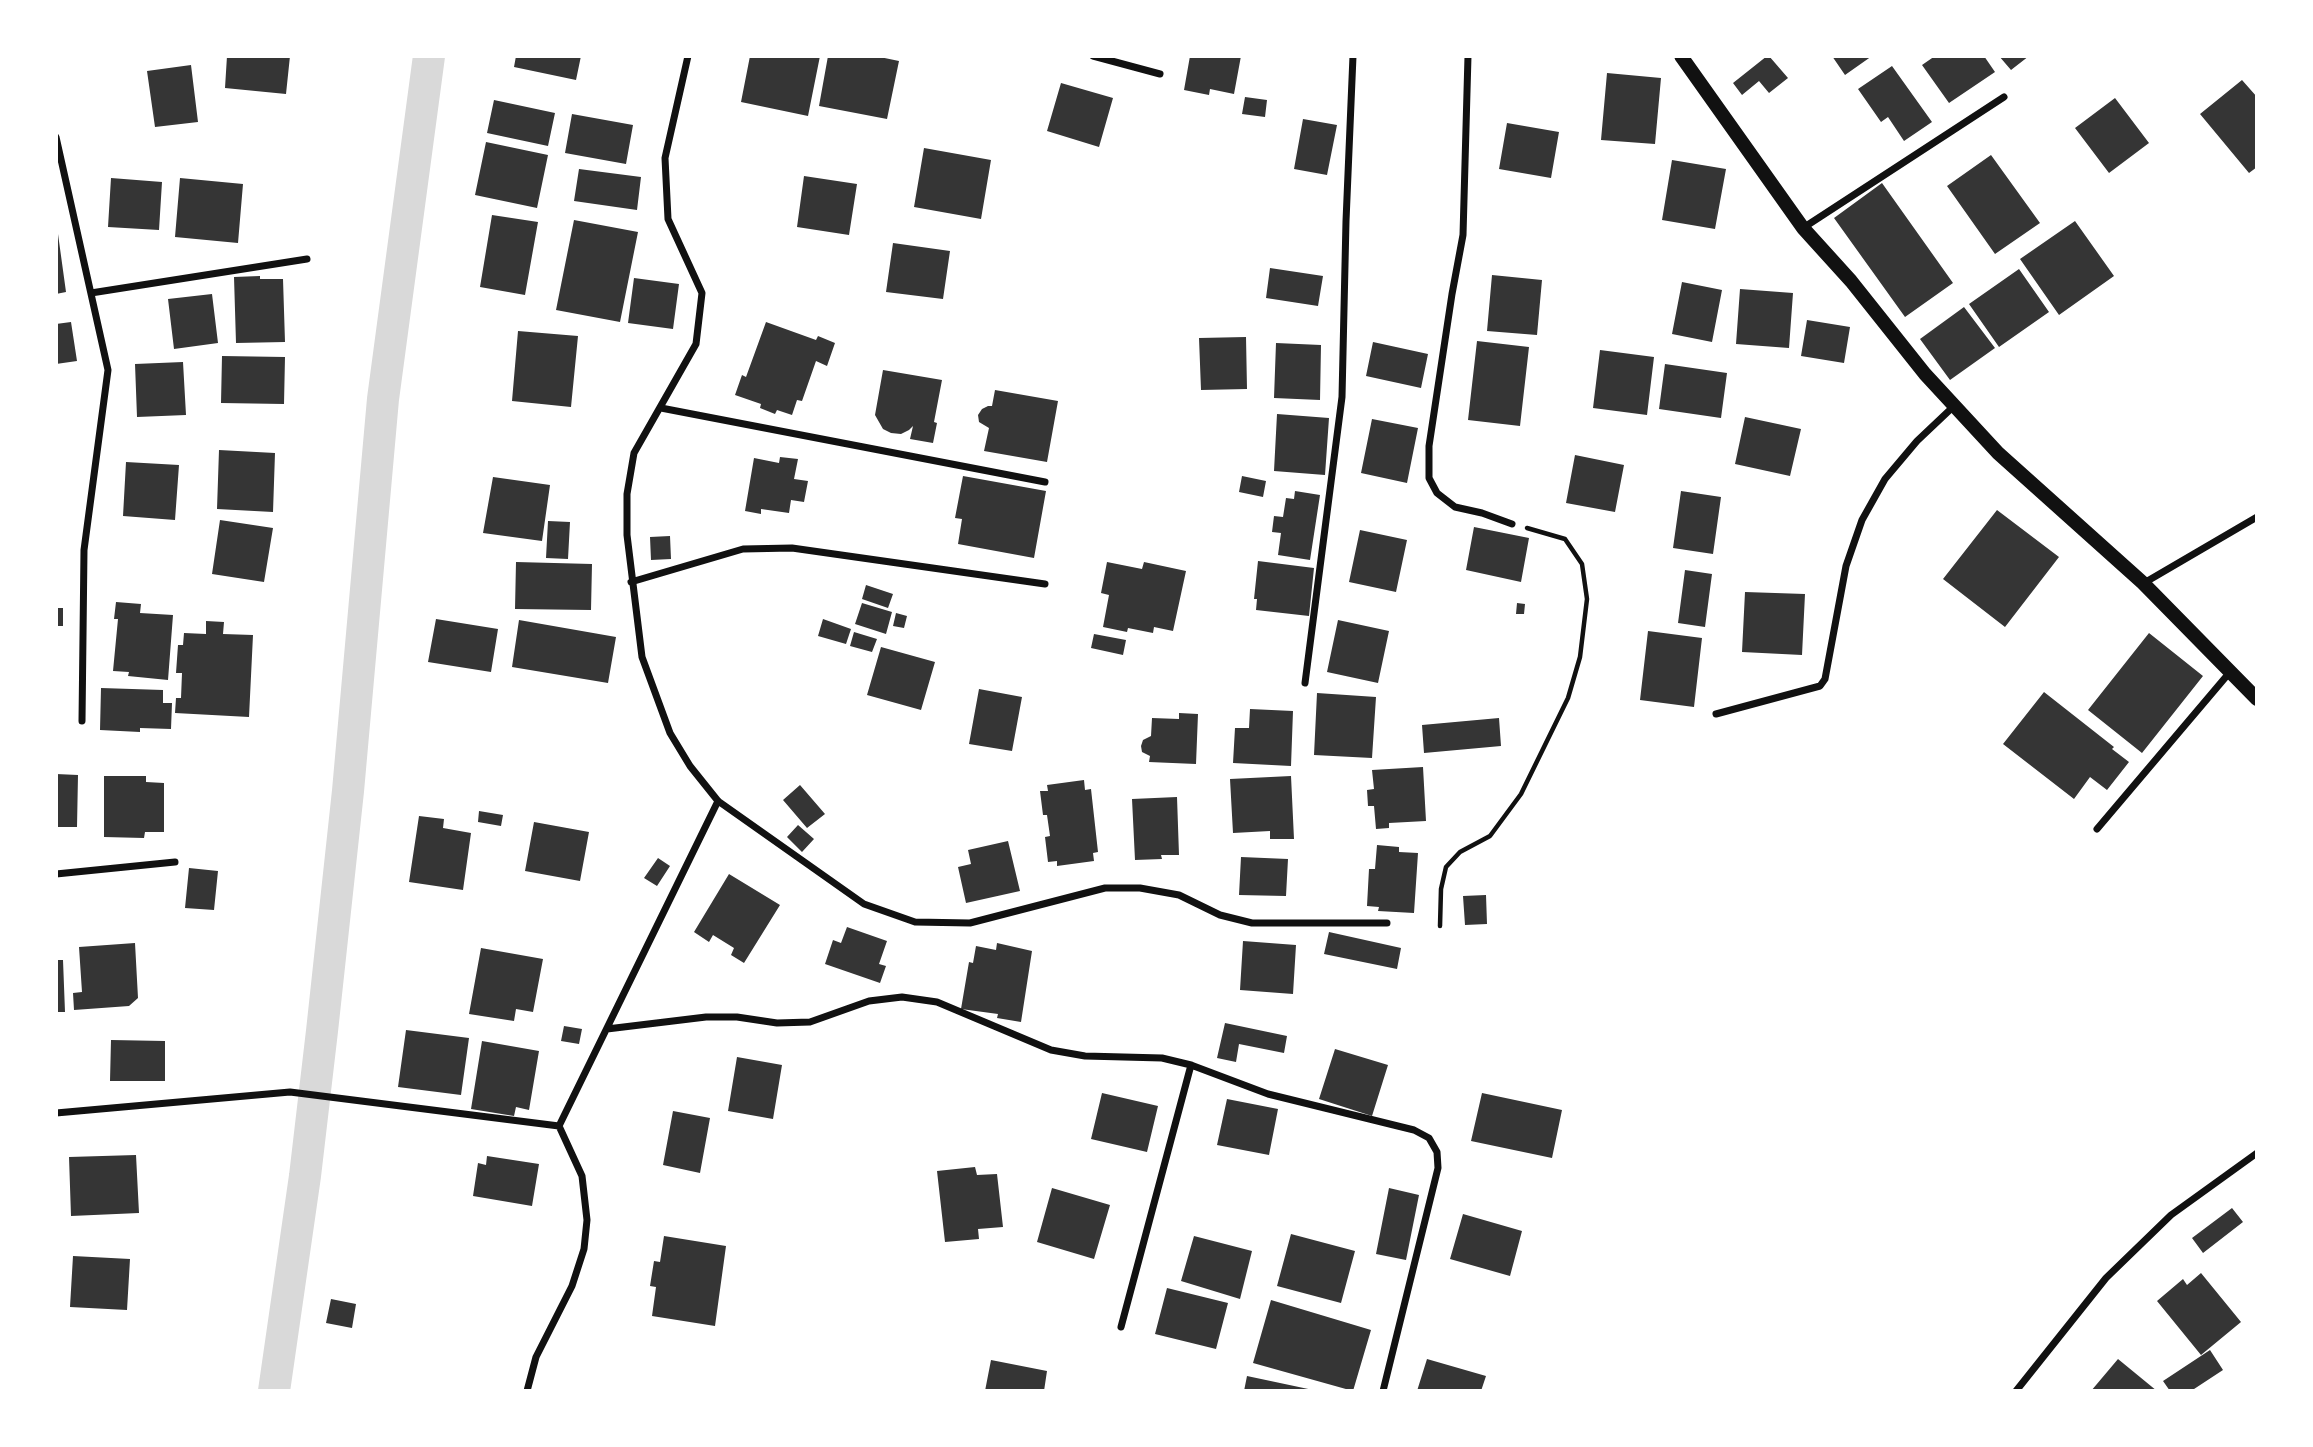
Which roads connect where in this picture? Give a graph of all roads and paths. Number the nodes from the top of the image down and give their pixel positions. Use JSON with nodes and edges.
{"nodes":[{"id":1,"x":688,"y":56,"type":"edge"},
{"id":2,"x":1093,"y":56,"type":"edge"},
{"id":3,"x":1353,"y":56,"type":"edge"},
{"id":4,"x":1468,"y":56,"type":"edge"},
{"id":5,"x":1687,"y":58,"type":"edge"},
{"id":6,"x":1160,"y":75,"type":"dead end"},
{"id":7,"x":2004,"y":97,"type":"dead end"},
{"id":8,"x":56,"y":137,"type":"edge"},
{"id":9,"x":1803,"y":228,"type":"junction"},
{"id":10,"x":307,"y":259,"type":"dead end"},
{"id":11,"x":92,"y":293,"type":"junction"},
{"id":12,"x":1954,"y":406,"type":"junction"},
{"id":13,"x":661,"y":408,"type":"junction"},
{"id":14,"x":1045,"y":482,"type":"dead end"},
{"id":15,"x":2257,"y":517,"type":"edge"},
{"id":16,"x":1512,"y":524,"type":"joint"},
{"id":17,"x":631,"y":582,"type":"junction"},
{"id":18,"x":2143,"y":583,"type":"junction"},
{"id":19,"x":1045,"y":584,"type":"dead end"},
{"id":20,"x":2231,"y":671,"type":"junction"},
{"id":21,"x":1305,"y":683,"type":"dead end"},
{"id":22,"x":2257,"y":699,"type":"edge"},
{"id":23,"x":1716,"y":714,"type":"dead end"},
{"id":24,"x":82,"y":721,"type":"dead end"},
{"id":25,"x":718,"y":801,"type":"junction"},
{"id":26,"x":2097,"y":830,"type":"dead end"},
{"id":27,"x":175,"y":862,"type":"dead end"},
{"id":28,"x":56,"y":874,"type":"edge"},
{"id":29,"x":1387,"y":923,"type":"dead end"},
{"id":30,"x":1440,"y":926,"type":"dead end"},
{"id":31,"x":607,"y":1029,"type":"junction"},
{"id":32,"x":1191,"y":1065,"type":"junction"},
{"id":33,"x":56,"y":1113,"type":"edge"},
{"id":34,"x":559,"y":1126,"type":"junction"},
{"id":35,"x":2257,"y":1153,"type":"edge"},
{"id":36,"x":1121,"y":1327,"type":"dead end"},
{"id":37,"x":527,"y":1391,"type":"edge"},
{"id":38,"x":1383,"y":1391,"type":"edge"},
{"id":39,"x":2016,"y":1391,"type":"edge"}],
"edges":[{"from":1,"to":13,"type":"street"},
{"from":2,"to":6,"type":"street"},
{"from":3,"to":21,"type":"street"},
{"from":4,"to":16,"type":"street"},
{"from":5,"to":9,"type":"main road"},
{"from":7,"to":9,"type":"street"},
{"from":8,"to":11,"type":"street"},
{"from":9,"to":12,"type":"main road"},
{"from":10,"to":11,"type":"street"},
{"from":11,"to":24,"type":"street"},
{"from":12,"to":18,"type":"main road"},
{"from":12,"to":23,"type":"street"},
{"from":13,"to":14,"type":"street"},
{"from":13,"to":17,"type":"street"},
{"from":15,"to":18,"type":"street"},
{"from":16,"to":30,"type":"path"},
{"from":17,"to":19,"type":"street"},
{"from":17,"to":25,"type":"street"},
{"from":18,"to":20,"type":"main road"},
{"from":20,"to":22,"type":"main road"},
{"from":20,"to":26,"type":"street"},
{"from":25,"to":29,"type":"street"},
{"from":25,"to":31,"type":"street"},
{"from":27,"to":28,"type":"street"},
{"from":31,"to":32,"type":"street"},
{"from":31,"to":34,"type":"street"},
{"from":32,"to":36,"type":"street"},
{"from":32,"to":38,"type":"street"},
{"from":33,"to":34,"type":"street"},
{"from":34,"to":37,"type":"street"},
{"from":35,"to":39,"type":"street"}]}
